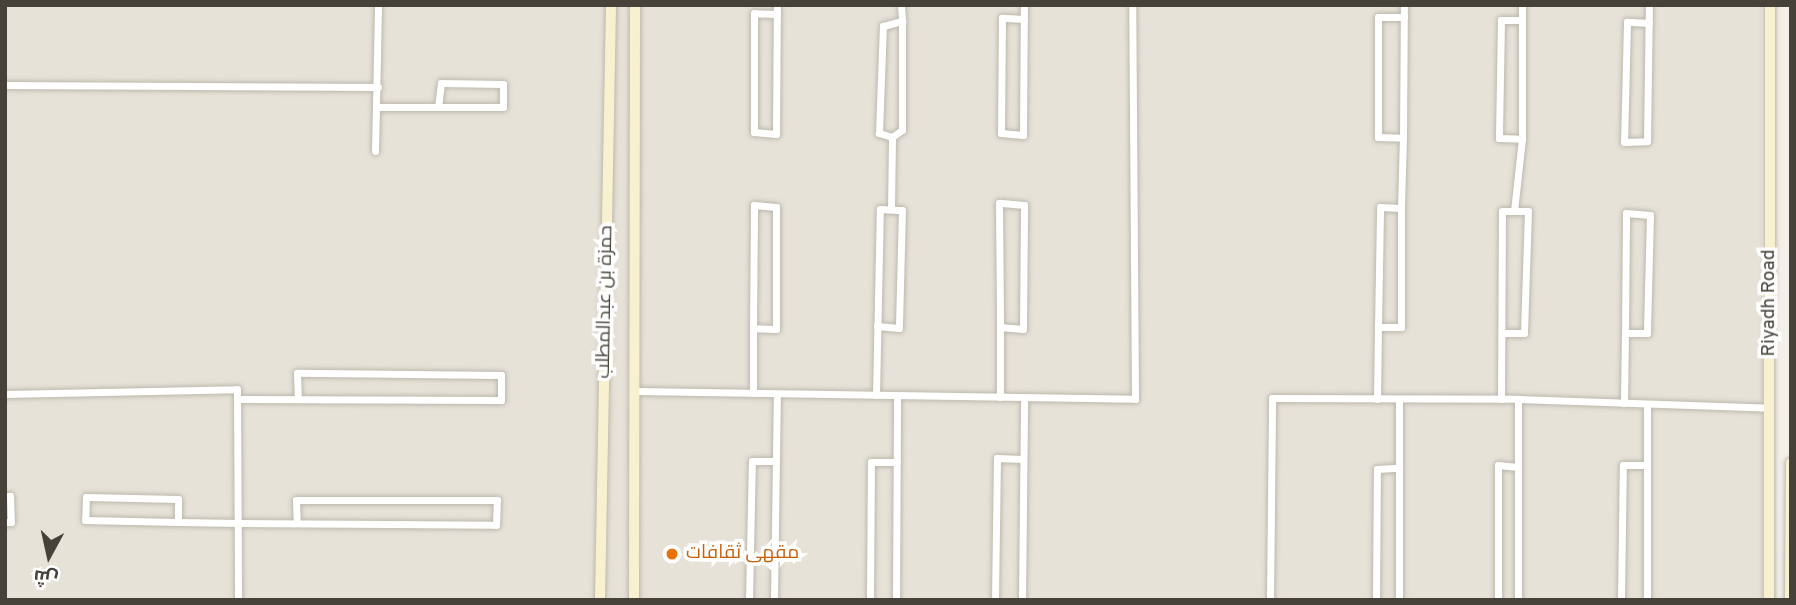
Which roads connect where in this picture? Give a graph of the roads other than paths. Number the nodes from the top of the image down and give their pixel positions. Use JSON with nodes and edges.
{"nodes":[{"id":1,"x":378,"y":5,"type":"edge"},
{"id":2,"x":611,"y":5,"type":"edge"},
{"id":3,"x":635,"y":5,"type":"edge"},
{"id":4,"x":901,"y":5,"type":"edge"},
{"id":5,"x":1024,"y":5,"type":"edge"},
{"id":6,"x":1132,"y":5,"type":"edge"},
{"id":7,"x":1404,"y":5,"type":"edge"},
{"id":8,"x":1522,"y":5,"type":"edge"},
{"id":9,"x":1649,"y":5,"type":"edge"},
{"id":10,"x":1770,"y":5,"type":"edge"},
{"id":11,"x":777,"y":10,"type":"edge"},
{"id":12,"x":1404,"y":17,"type":"junction"},
{"id":13,"x":1024,"y":19,"type":"junction"},
{"id":14,"x":1522,"y":20,"type":"junction"},
{"id":15,"x":902,"y":21,"type":"junction"},
{"id":16,"x":1649,"y":23,"type":"junction"},
{"id":17,"x":5,"y":85,"type":"edge"},
{"id":18,"x":378,"y":87,"type":"junction"},
{"id":19,"x":376,"y":107,"type":"junction"},
{"id":20,"x":439,"y":107,"type":"junction"},
{"id":21,"x":892,"y":137,"type":"junction"},
{"id":22,"x":1403,"y":138,"type":"junction"},
{"id":23,"x":1522,"y":139,"type":"junction"},
{"id":24,"x":375,"y":151,"type":"dead end"},
{"id":25,"x":1401,"y":208,"type":"junction"},
{"id":26,"x":891,"y":209,"type":"junction"},
{"id":27,"x":1514,"y":211,"type":"junction"},
{"id":28,"x":877,"y":326,"type":"junction"},
{"id":29,"x":1000,"y":327,"type":"junction"},
{"id":30,"x":1378,"y":327,"type":"junction"},
{"id":31,"x":753,"y":328,"type":"junction"},
{"id":32,"x":1502,"y":332,"type":"junction"},
{"id":33,"x":1625,"y":333,"type":"junction"},
{"id":34,"x":636,"y":391,"type":"junction"},
{"id":35,"x":753,"y":393,"type":"junction"},
{"id":36,"x":5,"y":394,"type":"edge"},
{"id":37,"x":777,"y":394,"type":"junction"},
{"id":38,"x":876,"y":395,"type":"junction"},
{"id":39,"x":897,"y":396,"type":"junction"},
{"id":40,"x":1000,"y":397,"type":"junction"},
{"id":41,"x":1024,"y":398,"type":"junction"},
{"id":42,"x":1377,"y":398,"type":"junction"},
{"id":43,"x":237,"y":399,"type":"junction"},
{"id":44,"x":298,"y":399,"type":"junction"},
{"id":45,"x":1399,"y":399,"type":"junction"},
{"id":46,"x":1502,"y":399,"type":"junction"},
{"id":47,"x":1518,"y":399,"type":"junction"},
{"id":48,"x":1624,"y":403,"type":"junction"},
{"id":49,"x":1647,"y":404,"type":"junction"},
{"id":50,"x":1770,"y":408,"type":"junction"},
{"id":51,"x":1023,"y":459,"type":"junction"},
{"id":52,"x":776,"y":461,"type":"junction"},
{"id":53,"x":897,"y":462,"type":"junction"},
{"id":54,"x":1791,"y":463,"type":"edge"},
{"id":55,"x":1647,"y":465,"type":"junction"},
{"id":56,"x":1518,"y":467,"type":"junction"},
{"id":57,"x":1399,"y":468,"type":"junction"},
{"id":58,"x":5,"y":496,"type":"edge"},
{"id":59,"x":5,"y":522,"type":"edge"},
{"id":60,"x":178,"y":522,"type":"junction"},
{"id":61,"x":237,"y":523,"type":"junction"},
{"id":62,"x":297,"y":523,"type":"junction"},
{"id":63,"x":1791,"y":528,"type":"edge"},
{"id":64,"x":238,"y":600,"type":"edge"},
{"id":65,"x":600,"y":600,"type":"edge"},
{"id":66,"x":634,"y":600,"type":"edge"},
{"id":67,"x":749,"y":600,"type":"edge"},
{"id":68,"x":774,"y":600,"type":"edge"},
{"id":69,"x":870,"y":600,"type":"edge"},
{"id":70,"x":896,"y":600,"type":"edge"},
{"id":71,"x":995,"y":600,"type":"edge"},
{"id":72,"x":1022,"y":600,"type":"edge"},
{"id":73,"x":1270,"y":600,"type":"edge"},
{"id":74,"x":1376,"y":600,"type":"edge"},
{"id":75,"x":1399,"y":600,"type":"edge"},
{"id":76,"x":1498,"y":600,"type":"edge"},
{"id":77,"x":1518,"y":600,"type":"edge"},
{"id":78,"x":1621,"y":600,"type":"edge"},
{"id":79,"x":1647,"y":600,"type":"edge"},
{"id":80,"x":1769,"y":600,"type":"edge"},
{"id":81,"x":1790,"y":600,"type":"edge"}],
"edges":[{"from":1,"to":18,"type":"street"},
{"from":2,"to":65,"type":"street","name":"حمزة بن عبدالمطلب"},
{"from":3,"to":34,"type":"street","name":"حمزة بن عبدالمطلب"},
{"from":4,"to":15,"type":"street"},
{"from":5,"to":13,"type":"street"},
{"from":6,"to":41,"type":"street"},
{"from":7,"to":12,"type":"street"},
{"from":8,"to":14,"type":"street"},
{"from":9,"to":16,"type":"street"},
{"from":10,"to":50,"type":"street","name":"Riyadh Road"},
{"from":11,"to":11,"type":"street"},
{"from":12,"to":22,"type":"street"},
{"from":12,"to":22,"type":"street"},
{"from":13,"to":13,"type":"street"},
{"from":14,"to":23,"type":"street"},
{"from":14,"to":23,"type":"street"},
{"from":15,"to":21,"type":"street"},
{"from":15,"to":21,"type":"street"},
{"from":16,"to":16,"type":"street"},
{"from":17,"to":18,"type":"street"},
{"from":18,"to":19,"type":"street"},
{"from":19,"to":20,"type":"street"},
{"from":19,"to":24,"type":"street"},
{"from":20,"to":20,"type":"street"},
{"from":21,"to":26,"type":"street"},
{"from":22,"to":25,"type":"street"},
{"from":23,"to":27,"type":"street"},
{"from":25,"to":30,"type":"street"},
{"from":25,"to":30,"type":"street"},
{"from":26,"to":28,"type":"street"},
{"from":26,"to":28,"type":"street"},
{"from":27,"to":32,"type":"street"},
{"from":27,"to":32,"type":"street"},
{"from":28,"to":38,"type":"street"},
{"from":29,"to":29,"type":"street"},
{"from":29,"to":40,"type":"street"},
{"from":30,"to":42,"type":"street"},
{"from":31,"to":31,"type":"street"},
{"from":31,"to":35,"type":"street"},
{"from":32,"to":46,"type":"street"},
{"from":33,"to":33,"type":"street"},
{"from":33,"to":48,"type":"street"},
{"from":34,"to":35,"type":"street"},
{"from":34,"to":66,"type":"street","name":"حمزة بن عبدالمطلب"},
{"from":35,"to":37,"type":"street"},
{"from":36,"to":43,"type":"street"},
{"from":37,"to":38,"type":"street"},
{"from":37,"to":52,"type":"street"},
{"from":38,"to":39,"type":"street"},
{"from":39,"to":40,"type":"street"},
{"from":39,"to":53,"type":"street"},
{"from":40,"to":41,"type":"street"},
{"from":41,"to":51,"type":"street"},
{"from":42,"to":45,"type":"street"},
{"from":42,"to":73,"type":"street"},
{"from":43,"to":44,"type":"street"},
{"from":43,"to":61,"type":"street"},
{"from":44,"to":44,"type":"street"},
{"from":45,"to":46,"type":"street"},
{"from":45,"to":57,"type":"street"},
{"from":46,"to":47,"type":"street"},
{"from":47,"to":48,"type":"street"},
{"from":47,"to":56,"type":"street"},
{"from":48,"to":49,"type":"street"},
{"from":49,"to":50,"type":"street"},
{"from":49,"to":55,"type":"street"},
{"from":50,"to":80,"type":"street","name":"Riyadh Road"},
{"from":51,"to":71,"type":"street"},
{"from":51,"to":72,"type":"street"},
{"from":52,"to":67,"type":"street"},
{"from":52,"to":68,"type":"street"},
{"from":53,"to":69,"type":"street"},
{"from":53,"to":70,"type":"street"},
{"from":54,"to":63,"type":"street"},
{"from":55,"to":78,"type":"street"},
{"from":55,"to":79,"type":"street"},
{"from":56,"to":76,"type":"street"},
{"from":56,"to":77,"type":"street"},
{"from":57,"to":74,"type":"street"},
{"from":57,"to":75,"type":"street"},
{"from":58,"to":59,"type":"street"},
{"from":60,"to":60,"type":"street"},
{"from":60,"to":61,"type":"street"},
{"from":61,"to":62,"type":"street"},
{"from":61,"to":64,"type":"street"},
{"from":62,"to":62,"type":"street"},
{"from":63,"to":81,"type":"street"}]}
